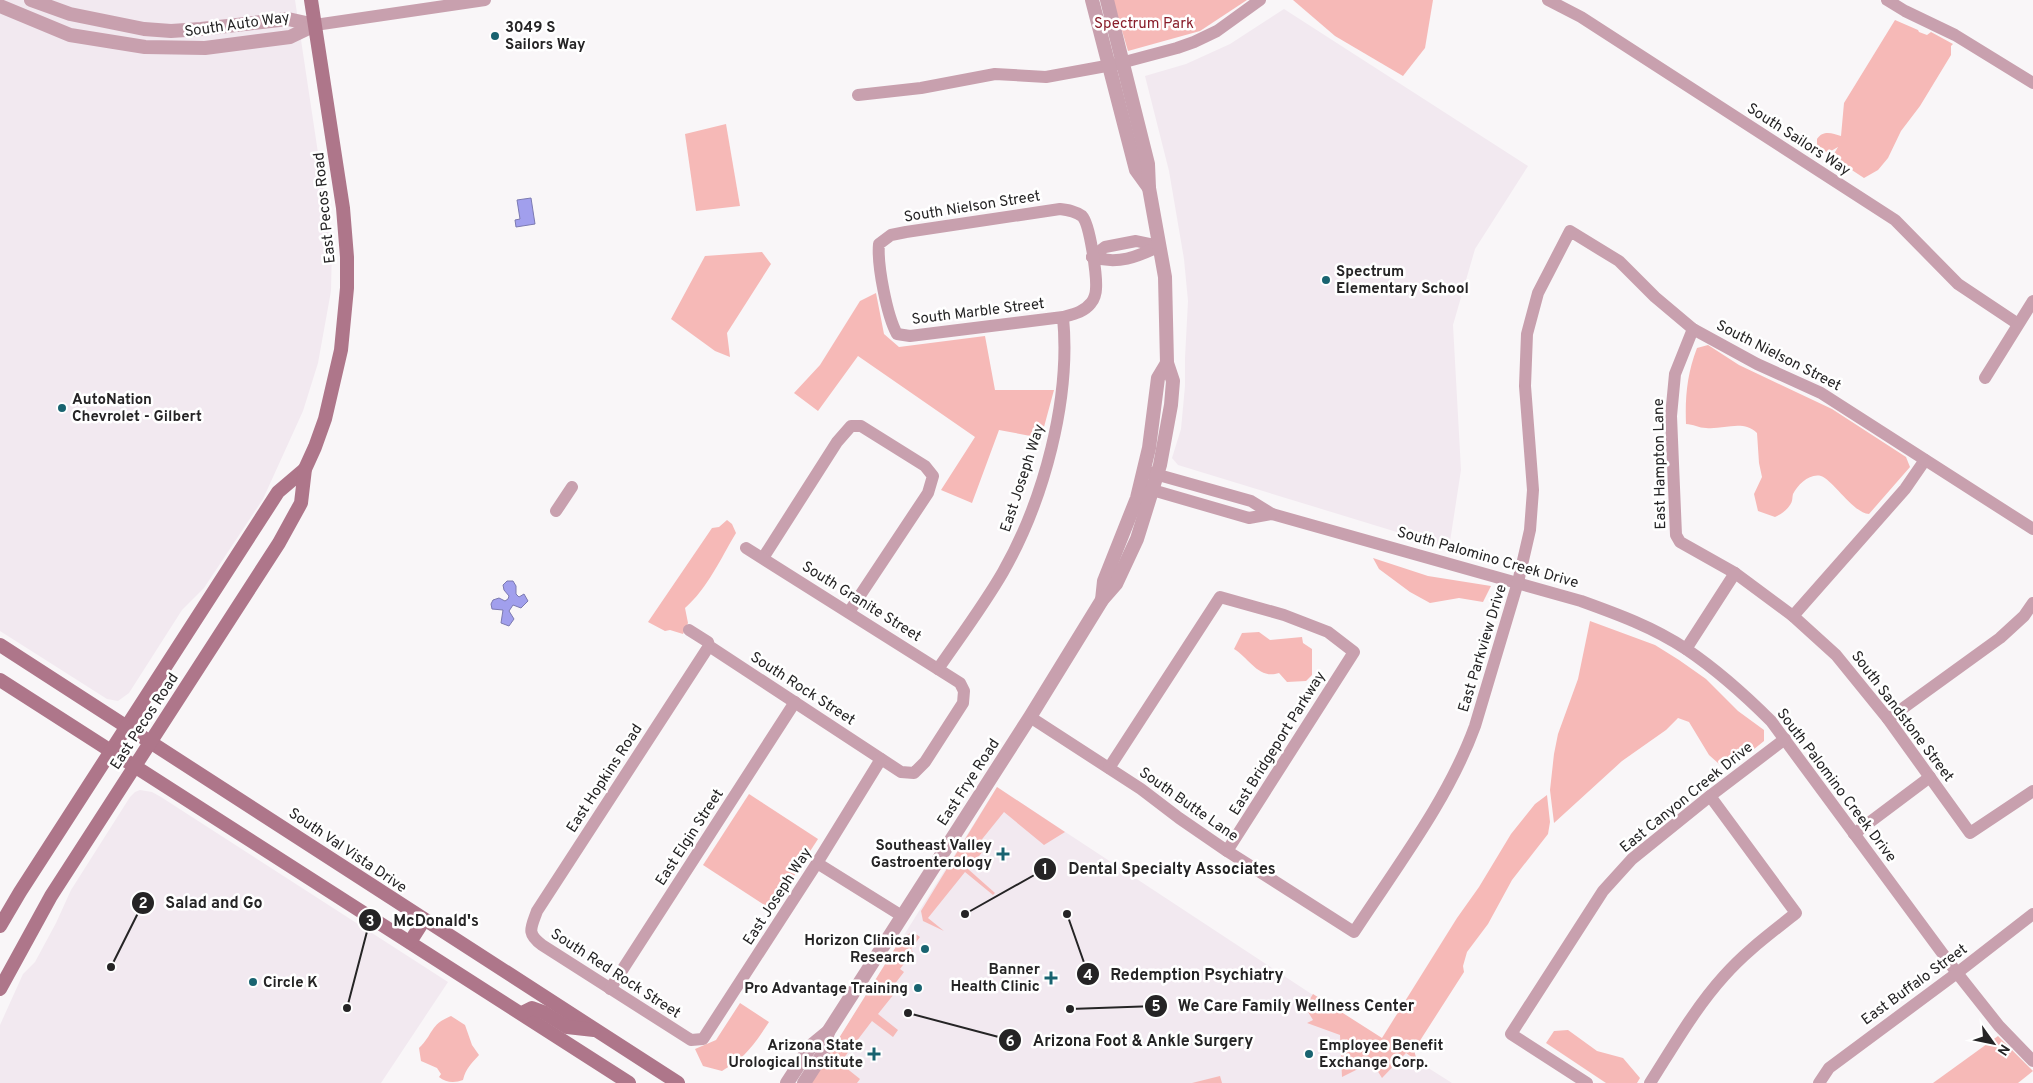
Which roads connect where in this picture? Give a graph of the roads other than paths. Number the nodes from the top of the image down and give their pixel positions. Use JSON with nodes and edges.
{"nodes":[{"id":1,"x":31,"y":0,"type":"edge"},
{"id":2,"x":311,"y":0,"type":"edge"},
{"id":3,"x":485,"y":0,"type":"edge"},
{"id":4,"x":1092,"y":0,"type":"edge"},
{"id":5,"x":1107,"y":0,"type":"edge"},
{"id":6,"x":1260,"y":0,"type":"edge"},
{"id":7,"x":1548,"y":0,"type":"edge"},
{"id":8,"x":1887,"y":0,"type":"edge"},
{"id":9,"x":431,"y":4,"type":"edge"},
{"id":10,"x":0,"y":6,"type":"edge"},
{"id":11,"x":315,"y":25,"type":"junction"},
{"id":12,"x":1116,"y":64,"type":"junction"},
{"id":13,"x":2033,"y":83,"type":"edge"},
{"id":14,"x":858,"y":95,"type":"dead end"},
{"id":15,"x":1570,"y":231,"type":"joint"},
{"id":16,"x":1160,"y":246,"type":"junction"},
{"id":17,"x":1092,"y":257,"type":"junction"},
{"id":18,"x":2033,"y":301,"type":"edge"},
{"id":19,"x":1063,"y":317,"type":"junction"},
{"id":20,"x":2018,"y":324,"type":"junction"},
{"id":21,"x":1694,"y":329,"type":"junction"},
{"id":22,"x":897,"y":334,"type":"joint"},
{"id":23,"x":1985,"y":378,"type":"dead end"},
{"id":24,"x":1925,"y":460,"type":"junction"},
{"id":25,"x":305,"y":469,"type":"junction"},
{"id":26,"x":1148,"y":480,"type":"junction"},
{"id":27,"x":572,"y":487,"type":"dead end"},
{"id":28,"x":556,"y":511,"type":"dead end"},
{"id":29,"x":2033,"y":529,"type":"edge"},
{"id":30,"x":1680,"y":542,"type":"joint"},
{"id":31,"x":746,"y":548,"type":"dead end"},
{"id":32,"x":763,"y":558,"type":"junction"},
{"id":33,"x":1734,"y":573,"type":"junction"},
{"id":34,"x":1518,"y":582,"type":"junction"},
{"id":35,"x":2033,"y":603,"type":"edge"},
{"id":36,"x":849,"y":612,"type":"junction"},
{"id":37,"x":1793,"y":616,"type":"junction"},
{"id":38,"x":690,"y":630,"type":"dead end"},
{"id":39,"x":0,"y":645,"type":"edge"},
{"id":40,"x":709,"y":646,"type":"junction"},
{"id":41,"x":1686,"y":649,"type":"junction"},
{"id":42,"x":938,"y":669,"type":"junction"},
{"id":43,"x":0,"y":680,"type":"edge"},
{"id":44,"x":795,"y":702,"type":"junction"},
{"id":45,"x":1030,"y":717,"type":"junction"},
{"id":46,"x":1888,"y":719,"type":"junction"},
{"id":47,"x":127,"y":726,"type":"junction"},
{"id":48,"x":1785,"y":739,"type":"junction"},
{"id":49,"x":150,"y":741,"type":"junction"},
{"id":50,"x":110,"y":752,"type":"junction"},
{"id":51,"x":882,"y":759,"type":"junction"},
{"id":52,"x":133,"y":767,"type":"junction"},
{"id":53,"x":1110,"y":768,"type":"junction"},
{"id":54,"x":900,"y":772,"type":"joint"},
{"id":55,"x":1930,"y":777,"type":"junction"},
{"id":56,"x":2033,"y":791,"type":"edge"},
{"id":57,"x":1710,"y":796,"type":"junction"},
{"id":58,"x":1854,"y":834,"type":"junction"},
{"id":59,"x":1227,"y":851,"type":"junction"},
{"id":60,"x":817,"y":863,"type":"junction"},
{"id":61,"x":2033,"y":914,"type":"edge"},
{"id":62,"x":902,"y":916,"type":"junction"},
{"id":63,"x":424,"y":920,"type":"junction"},
{"id":64,"x":0,"y":926,"type":"edge"},
{"id":65,"x":531,"y":928,"type":"joint"},
{"id":66,"x":1354,"y":932,"type":"joint"},
{"id":67,"x":410,"y":942,"type":"junction"},
{"id":68,"x":1957,"y":973,"type":"junction"},
{"id":69,"x":0,"y":989,"type":"edge"},
{"id":70,"x":610,"y":989,"type":"junction"},
{"id":71,"x":522,"y":1013,"type":"junction"},
{"id":72,"x":598,"y":1031,"type":"junction"},
{"id":73,"x":828,"y":1032,"type":"junction"},
{"id":74,"x":691,"y":1040,"type":"joint"},
{"id":75,"x":2033,"y":1061,"type":"edge"},
{"id":76,"x":629,"y":1083,"type":"edge"},
{"id":77,"x":678,"y":1083,"type":"edge"},
{"id":78,"x":787,"y":1083,"type":"edge"},
{"id":79,"x":804,"y":1083,"type":"edge"},
{"id":80,"x":1587,"y":1083,"type":"edge"},
{"id":81,"x":1650,"y":1083,"type":"edge"},
{"id":82,"x":1819,"y":1083,"type":"edge"}],
"edges":[{"from":1,"to":11,"type":"street","name":"South Auto Way"},
{"from":2,"to":11,"type":"main road","name":"East Pecos Road"},
{"from":3,"to":9,"type":"street"},
{"from":4,"to":12,"type":"street"},
{"from":5,"to":12,"type":"street"},
{"from":6,"to":12,"type":"street"},
{"from":7,"to":20,"type":"street","name":"South Sailors Way"},
{"from":8,"to":13,"type":"street"},
{"from":9,"to":11,"type":"street"},
{"from":10,"to":11,"type":"street","name":"South Auto Way"},
{"from":11,"to":25,"type":"main road","name":"East Pecos Road"},
{"from":12,"to":14,"type":"street"},
{"from":12,"to":16,"type":"street"},
{"from":15,"to":21,"type":"street","name":"South Nielson Street"},
{"from":15,"to":34,"type":"street","name":"East Parkview Drive"},
{"from":16,"to":17,"type":"street"},
{"from":16,"to":26,"type":"street","name":"East Frye Road"},
{"from":17,"to":19,"type":"street"},
{"from":17,"to":22,"type":"street","name":"South Nielson Street"},
{"from":18,"to":20,"type":"street"},
{"from":19,"to":22,"type":"street","name":"South Marble Street"},
{"from":19,"to":42,"type":"street","name":"East Joseph Way"},
{"from":20,"to":23,"type":"street"},
{"from":21,"to":24,"type":"street","name":"South Nielson Street"},
{"from":21,"to":30,"type":"street","name":"East Hampton Lane"},
{"from":24,"to":29,"type":"street","name":"South Nielson Street"},
{"from":24,"to":37,"type":"street"},
{"from":25,"to":47,"type":"main road","name":"East Pecos Road"},
{"from":25,"to":49,"type":"main road","name":"East Pecos Road"},
{"from":26,"to":34,"type":"street","name":"South Palomino Creek Drive"},
{"from":26,"to":45,"type":"street","name":"East Frye Road"},
{"from":27,"to":28,"type":"street"},
{"from":30,"to":33,"type":"street","name":"South Sandstone Street"},
{"from":31,"to":32,"type":"street","name":"South Granite Street"},
{"from":32,"to":36,"type":"street","name":"South Granite Street"},
{"from":32,"to":36,"type":"street"},
{"from":33,"to":37,"type":"street","name":"South Sandstone Street"},
{"from":33,"to":41,"type":"street"},
{"from":34,"to":41,"type":"street","name":"South Palomino Creek Drive"},
{"from":34,"to":66,"type":"street","name":"East Parkview Drive"},
{"from":35,"to":46,"type":"street"},
{"from":36,"to":42,"type":"street","name":"South Granite Street"},
{"from":37,"to":46,"type":"street","name":"South Sandstone Street"},
{"from":38,"to":40,"type":"street","name":"South Rock Street"},
{"from":39,"to":47,"type":"main road","name":"South Val Vista Drive"},
{"from":40,"to":44,"type":"street","name":"South Rock Street"},
{"from":40,"to":65,"type":"street","name":"East Hopkins Road"},
{"from":41,"to":48,"type":"street","name":"South Palomino Creek Drive"},
{"from":42,"to":54,"type":"street","name":"South Granite Street"},
{"from":43,"to":50,"type":"main road"},
{"from":44,"to":51,"type":"street","name":"South Rock Street"},
{"from":44,"to":70,"type":"street","name":"East Elgin Street"},
{"from":45,"to":53,"type":"street","name":"South Butte Lane"},
{"from":45,"to":62,"type":"street","name":"East Frye Road"},
{"from":46,"to":55,"type":"street","name":"South Sandstone Street"},
{"from":47,"to":49,"type":"main road","name":"South Val Vista Drive"},
{"from":47,"to":50,"type":"main road","name":"East Pecos Road"},
{"from":48,"to":57,"type":"street","name":"East Canyon Creek Drive"},
{"from":48,"to":58,"type":"street","name":"South Palomino Creek Drive"},
{"from":49,"to":52,"type":"main road","name":"East Pecos Road"},
{"from":49,"to":63,"type":"main road","name":"South Val Vista Drive"},
{"from":50,"to":52,"type":"main road"},
{"from":50,"to":64,"type":"main road","name":"East Pecos Road"},
{"from":51,"to":54,"type":"street","name":"South Rock Street"},
{"from":51,"to":60,"type":"street","name":"East Joseph Way"},
{"from":52,"to":67,"type":"main road"},
{"from":52,"to":69,"type":"main road","name":"East Pecos Road"},
{"from":53,"to":59,"type":"street","name":"South Butte Lane"},
{"from":53,"to":59,"type":"street","name":"East Bridgeport Parkway"},
{"from":55,"to":56,"type":"street","name":"South Sandstone Street"},
{"from":55,"to":58,"type":"street"},
{"from":57,"to":80,"type":"street","name":"East Canyon Creek Drive"},
{"from":57,"to":81,"type":"street"},
{"from":58,"to":68,"type":"street","name":"South Palomino Creek Drive"},
{"from":59,"to":66,"type":"street","name":"South Butte Lane"},
{"from":60,"to":62,"type":"street"},
{"from":60,"to":74,"type":"street","name":"East Joseph Way"},
{"from":61,"to":68,"type":"street","name":"East Buffalo Street"},
{"from":62,"to":73,"type":"street","name":"East Frye Road"},
{"from":63,"to":67,"type":"main road"},
{"from":63,"to":72,"type":"main road","name":"South Val Vista Drive"},
{"from":65,"to":70,"type":"street","name":"South Red Rock Street"},
{"from":67,"to":71,"type":"main road"},
{"from":68,"to":75,"type":"street","name":"South Palomino Creek Drive"},
{"from":68,"to":82,"type":"street","name":"East Buffalo Street"},
{"from":70,"to":74,"type":"street","name":"South Red Rock Street"},
{"from":71,"to":72,"type":"main road"},
{"from":71,"to":76,"type":"main road"},
{"from":72,"to":77,"type":"main road","name":"South Val Vista Drive"},
{"from":73,"to":78,"type":"street","name":"East Frye Road"},
{"from":73,"to":79,"type":"street","name":"East Frye Road"}]}
